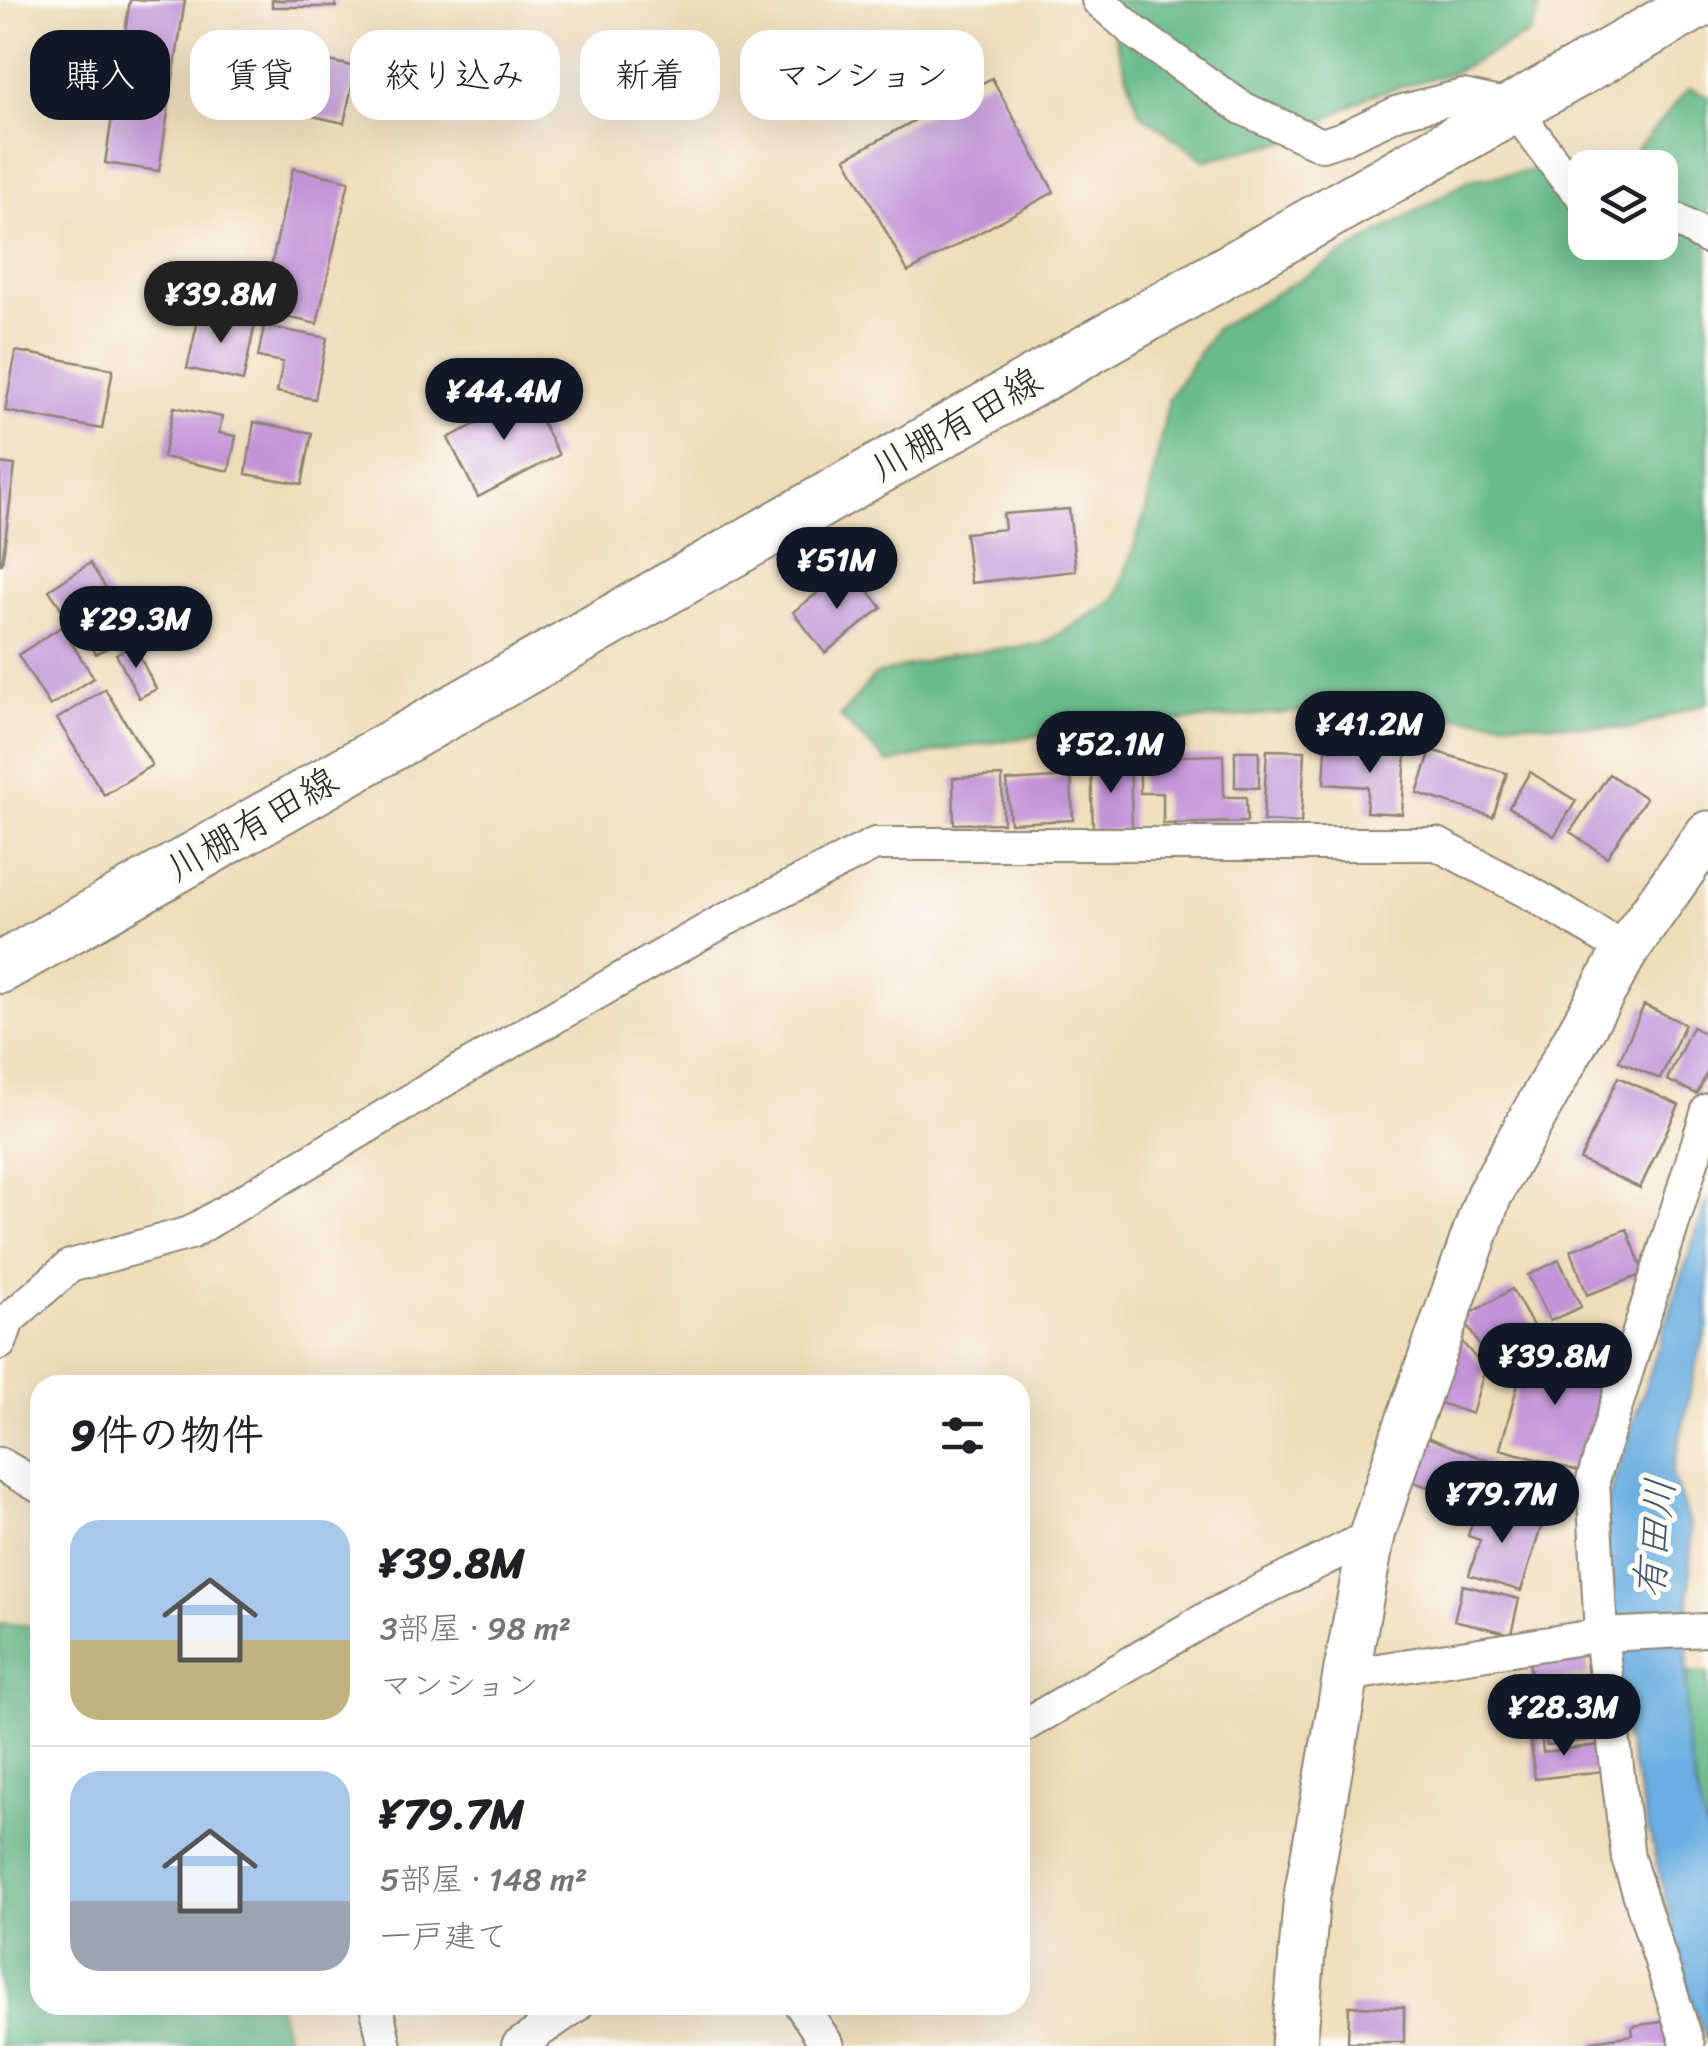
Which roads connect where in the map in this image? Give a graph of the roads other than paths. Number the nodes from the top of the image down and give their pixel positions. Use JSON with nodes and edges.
{"nodes":[{"id":1,"x":1098,"y":0,"type":"edge"},
{"id":2,"x":1704,"y":0,"type":"edge"},
{"id":3,"x":1513,"y":107,"type":"junction"},
{"id":4,"x":1568,"y":180,"type":"edge"},
{"id":5,"x":1678,"y":221,"type":"edge"},
{"id":6,"x":1708,"y":238,"type":"edge"},
{"id":7,"x":1708,"y":834,"type":"edge"},
{"id":8,"x":1626,"y":950,"type":"junction"},
{"id":9,"x":0,"y":968,"type":"edge"},
{"id":10,"x":1708,"y":1110,"type":"edge"},
{"id":11,"x":0,"y":1343,"type":"edge"},
{"id":12,"x":0,"y":1464,"type":"edge"},
{"id":13,"x":30,"y":1481,"type":"edge"},
{"id":14,"x":1372,"y":1535,"type":"junction"},
{"id":15,"x":1706,"y":1630,"type":"edge"},
{"id":16,"x":1602,"y":1635,"type":"junction"},
{"id":17,"x":1346,"y":1675,"type":"junction"},
{"id":18,"x":1030,"y":1722,"type":"edge"},
{"id":19,"x":378,"y":2015,"type":"edge"},
{"id":20,"x":563,"y":2015,"type":"edge"},
{"id":21,"x":808,"y":2015,"type":"edge"},
{"id":22,"x":385,"y":2046,"type":"edge"},
{"id":23,"x":518,"y":2046,"type":"edge"},
{"id":24,"x":828,"y":2046,"type":"edge"},
{"id":25,"x":1294,"y":2046,"type":"edge"},
{"id":26,"x":1688,"y":2046,"type":"edge"}],
"edges":[{"from":1,"to":3,"type":"street"},
{"from":2,"to":3,"type":"main road","name":"川棚有田線"},
{"from":3,"to":4,"type":"street"},
{"from":3,"to":9,"type":"main road","name":"川棚有田線"},
{"from":5,"to":6,"type":"street"},
{"from":7,"to":8,"type":"street"},
{"from":8,"to":11,"type":"street"},
{"from":8,"to":14,"type":"street"},
{"from":10,"to":16,"type":"street"},
{"from":12,"to":13,"type":"street"},
{"from":14,"to":17,"type":"street"},
{"from":14,"to":18,"type":"street"},
{"from":15,"to":16,"type":"street"},
{"from":16,"to":17,"type":"street"},
{"from":16,"to":26,"type":"street"},
{"from":17,"to":25,"type":"street"},
{"from":19,"to":22,"type":"street"},
{"from":20,"to":23,"type":"street"},
{"from":21,"to":24,"type":"street"}]}
